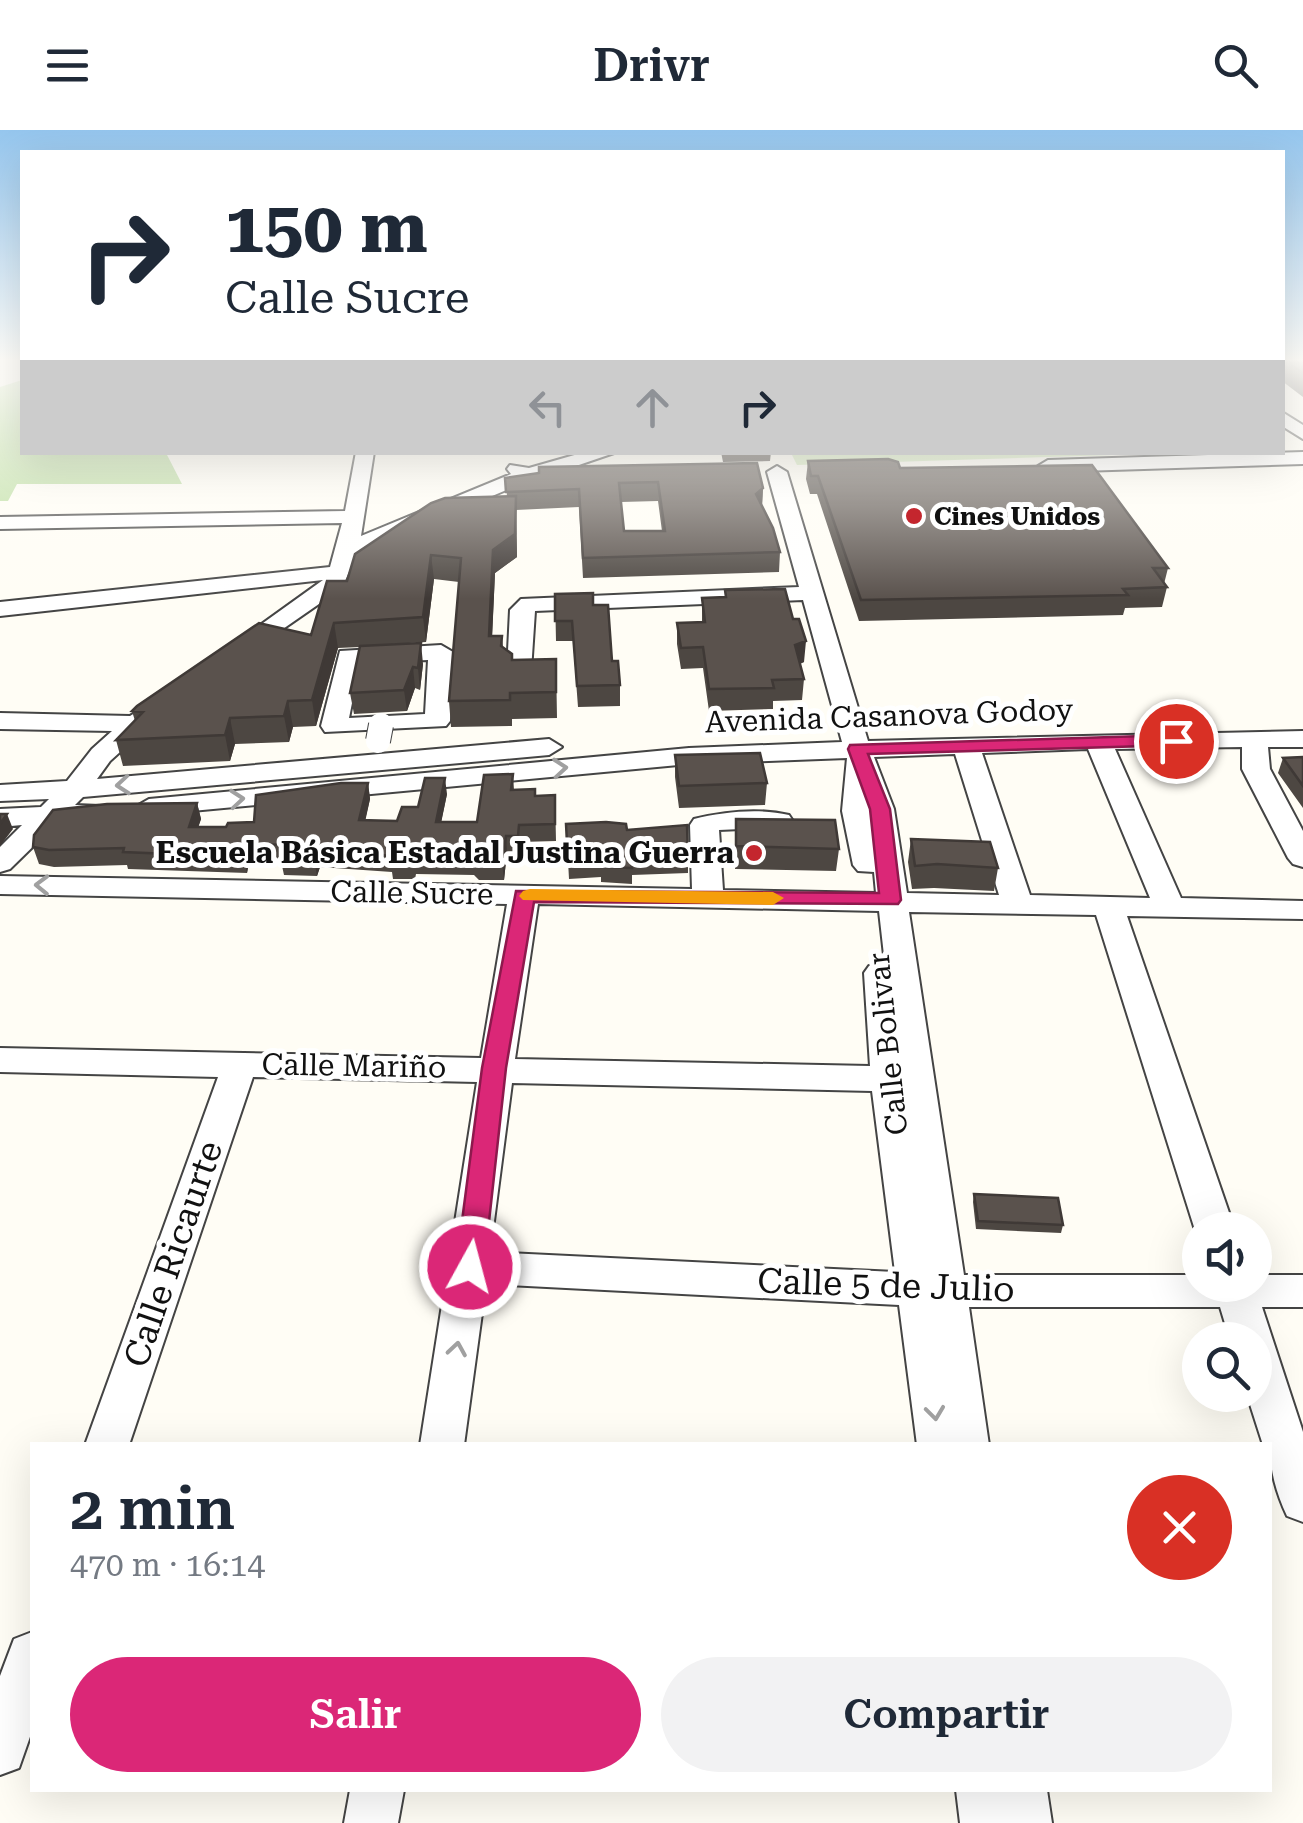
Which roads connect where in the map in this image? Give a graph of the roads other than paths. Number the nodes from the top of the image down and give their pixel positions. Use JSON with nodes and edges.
{"nodes":[{"id":1,"x":364,"y":455,"type":"edge"},
{"id":2,"x":583,"y":455,"type":"edge"},
{"id":3,"x":1303,"y":458,"type":"edge"},
{"id":4,"x":542,"y":460,"type":"edge"},
{"id":5,"x":1022,"y":466,"type":"edge"},
{"id":6,"x":776,"y":472,"type":"dead end"},
{"id":7,"x":595,"y":475,"type":"edge"},
{"id":8,"x":0,"y":523,"type":"edge"},
{"id":9,"x":347,"y":544,"type":"junction"},
{"id":10,"x":814,"y":593,"type":"junction"},
{"id":11,"x":0,"y":609,"type":"edge"},
{"id":12,"x":210,"y":670,"type":"edge"},
{"id":13,"x":519,"y":671,"type":"edge"},
{"id":14,"x":179,"y":692,"type":"edge"},
{"id":15,"x":1303,"y":718,"type":"edge"},
{"id":16,"x":0,"y":721,"type":"edge"},
{"id":17,"x":132,"y":724,"type":"junction"},
{"id":18,"x":376,"y":734,"type":"junction"},
{"id":19,"x":854,"y":738,"type":"junction"},
{"id":20,"x":1303,"y":738,"type":"edge"},
{"id":21,"x":1254,"y":740,"type":"junction"},
{"id":22,"x":1098,"y":741,"type":"junction"},
{"id":23,"x":966,"y":746,"type":"junction"},
{"id":24,"x":488,"y":752,"type":"junction"},
{"id":25,"x":75,"y":790,"type":"junction"},
{"id":26,"x":0,"y":792,"type":"edge"},
{"id":27,"x":50,"y":816,"type":"junction"},
{"id":28,"x":0,"y":818,"type":"edge"},
{"id":29,"x":1294,"y":820,"type":"edge"},
{"id":30,"x":814,"y":821,"type":"edge"},
{"id":31,"x":1303,"y":858,"type":"edge"},
{"id":32,"x":0,"y":864,"type":"edge"},
{"id":33,"x":0,"y":884,"type":"edge"},
{"id":34,"x":524,"y":896,"type":"junction"},
{"id":35,"x":708,"y":898,"type":"junction"},
{"id":36,"x":882,"y":899,"type":"junction"},
{"id":37,"x":1017,"y":903,"type":"junction"},
{"id":38,"x":1109,"y":906,"type":"junction"},
{"id":39,"x":1170,"y":908,"type":"junction"},
{"id":40,"x":1303,"y":910,"type":"edge"},
{"id":41,"x":0,"y":1060,"type":"edge"},
{"id":42,"x":240,"y":1064,"type":"junction"},
{"id":43,"x":494,"y":1068,"type":"junction"},
{"id":44,"x":888,"y":1079,"type":"junction"},
{"id":45,"x":1210,"y":1212,"type":"edge"},
{"id":46,"x":470,"y":1267,"type":"junction"},
{"id":47,"x":1182,"y":1288,"type":"edge"},
{"id":48,"x":1272,"y":1289,"type":"edge"},
{"id":49,"x":931,"y":1290,"type":"junction"},
{"id":50,"x":1303,"y":1290,"type":"edge"},
{"id":51,"x":1272,"y":1405,"type":"edge"},
{"id":52,"x":107,"y":1442,"type":"edge"},
{"id":53,"x":442,"y":1442,"type":"edge"},
{"id":54,"x":939,"y":1442,"type":"edge"},
{"id":55,"x":966,"y":1442,"type":"edge"},
{"id":56,"x":1303,"y":1501,"type":"edge"},
{"id":57,"x":30,"y":1662,"type":"edge"},
{"id":58,"x":0,"y":1749,"type":"edge"},
{"id":59,"x":377,"y":1792,"type":"edge"},
{"id":60,"x":983,"y":1792,"type":"edge"},
{"id":61,"x":1020,"y":1792,"type":"edge"},
{"id":62,"x":371,"y":1823,"type":"edge"},
{"id":63,"x":987,"y":1823,"type":"edge"},
{"id":64,"x":1025,"y":1823,"type":"edge"}],
"edges":[{"from":1,"to":9,"type":"street"},
{"from":2,"to":4,"type":"street"},
{"from":3,"to":5,"type":"street"},
{"from":4,"to":7,"type":"street"},
{"from":4,"to":9,"type":"street"},
{"from":6,"to":10,"type":"street","name":"Calle Bolivar"},
{"from":8,"to":9,"type":"street"},
{"from":9,"to":11,"type":"street"},
{"from":9,"to":12,"type":"street"},
{"from":10,"to":13,"type":"street"},
{"from":10,"to":19,"type":"street","name":"Calle Bolivar"},
{"from":14,"to":17,"type":"street"},
{"from":15,"to":19,"type":"street","name":"Avenida Casanova Godoy"},
{"from":16,"to":17,"type":"street"},
{"from":17,"to":25,"type":"street"},
{"from":18,"to":18,"type":"street"},
{"from":18,"to":24,"type":"street"},
{"from":19,"to":23,"type":"street","name":"Avenida Casanova Godoy"},
{"from":19,"to":24,"type":"street","name":"Avenida Casanova Godoy"},
{"from":27,"to":19,"type":"street","name":"Avenida Casanova Godoy","one_way":true},
{"from":19,"to":36,"type":"street","name":"Calle Bolivar"},
{"from":20,"to":21,"type":"street","name":"Avenida Casanova Godoy"},
{"from":21,"to":22,"type":"street","name":"Avenida Casanova Godoy"},
{"from":21,"to":29,"type":"street"},
{"from":22,"to":23,"type":"street","name":"Avenida Casanova Godoy"},
{"from":22,"to":39,"type":"street"},
{"from":23,"to":37,"type":"street"},
{"from":24,"to":25,"type":"street","name":"Avenida Casanova Godoy","one_way":true},
{"from":25,"to":26,"type":"street","name":"Avenida Casanova Godoy"},
{"from":25,"to":27,"type":"street"},
{"from":27,"to":28,"type":"street","name":"Avenida Casanova Godoy"},
{"from":27,"to":32,"type":"street"},
{"from":29,"to":31,"type":"street"},
{"from":30,"to":35,"type":"street"},
{"from":34,"to":33,"type":"street","name":"Calle Sucre","one_way":true},
{"from":34,"to":35,"type":"street","name":"Calle Sucre"},
{"from":34,"to":43,"type":"street"},
{"from":35,"to":36,"type":"street","name":"Calle Sucre"},
{"from":36,"to":37,"type":"street","name":"Calle Sucre"},
{"from":36,"to":44,"type":"street","name":"Calle Bolivar"},
{"from":36,"to":49,"type":"street","name":"Calle Bolivar"},
{"from":37,"to":38,"type":"street","name":"Calle Sucre"},
{"from":38,"to":39,"type":"street","name":"Calle Sucre"},
{"from":38,"to":45,"type":"street"},
{"from":39,"to":40,"type":"street","name":"Calle Sucre"},
{"from":41,"to":42,"type":"street","name":"Calle Mariño"},
{"from":42,"to":43,"type":"street","name":"Calle Mariño"},
{"from":42,"to":52,"type":"street","name":"Calle Ricaurte"},
{"from":43,"to":44,"type":"street","name":"Calle Mariño"},
{"from":43,"to":46,"type":"street"},
{"from":44,"to":49,"type":"street","name":"Calle Bolivar"},
{"from":46,"to":49,"type":"street","name":"Calle 5 de Julio"},
{"from":53,"to":46,"type":"street","one_way":true},
{"from":47,"to":49,"type":"street","name":"Calle 5 de Julio"},
{"from":48,"to":50,"type":"street","name":"Calle 5 de Julio"},
{"from":49,"to":54,"type":"street","name":"Calle Bolivar","one_way":true},
{"from":49,"to":55,"type":"street","name":"Calle Bolivar"},
{"from":51,"to":56,"type":"street"},
{"from":57,"to":58,"type":"street"},
{"from":59,"to":62,"type":"street"},
{"from":60,"to":63,"type":"street"},
{"from":61,"to":64,"type":"street"}]}
